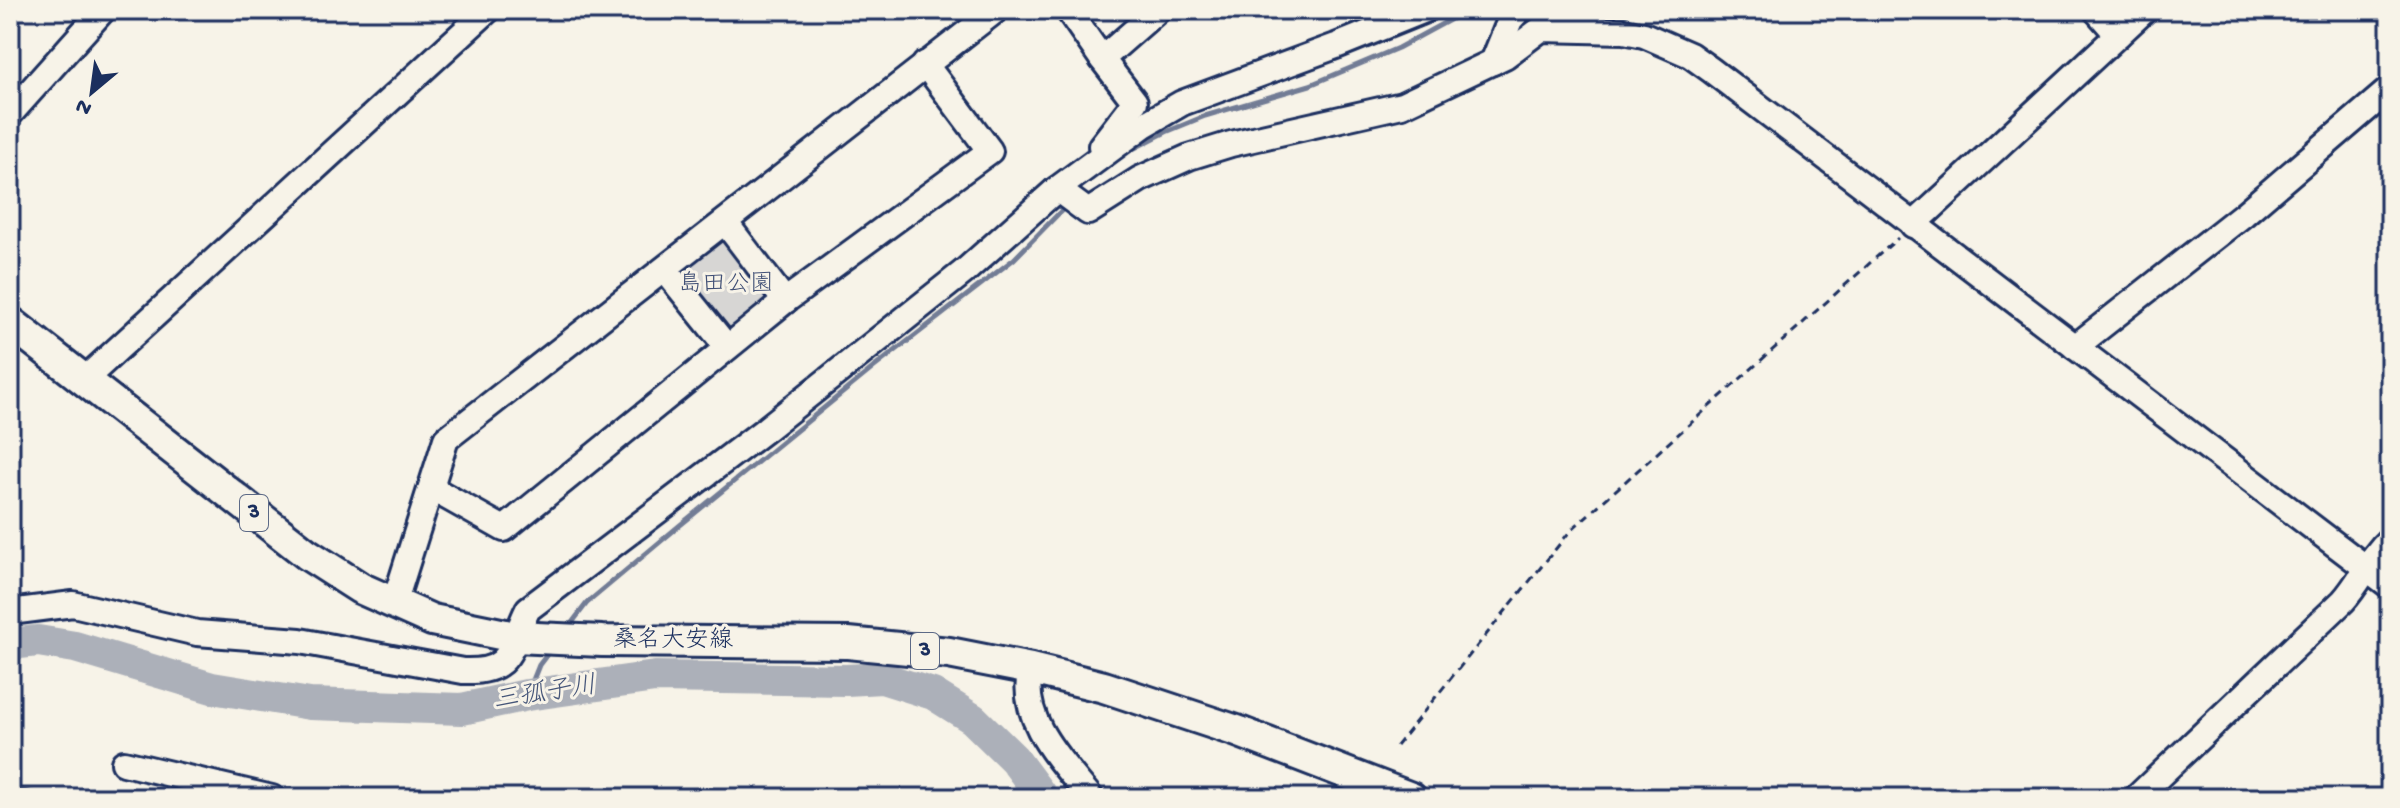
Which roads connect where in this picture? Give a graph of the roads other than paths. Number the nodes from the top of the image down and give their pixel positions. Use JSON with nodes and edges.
{"nodes":[{"id":1,"x":103,"y":10,"type":"edge"},
{"id":2,"x":488,"y":10,"type":"edge"},
{"id":3,"x":996,"y":10,"type":"edge"},
{"id":4,"x":1068,"y":10,"type":"edge"},
{"id":5,"x":1158,"y":10,"type":"edge"},
{"id":6,"x":1425,"y":10,"type":"edge"},
{"id":7,"x":1519,"y":10,"type":"edge"},
{"id":8,"x":1560,"y":10,"type":"edge"},
{"id":9,"x":2096,"y":10,"type":"edge"},
{"id":10,"x":2145,"y":10,"type":"edge"},
{"id":11,"x":1541,"y":29,"type":"junction"},
{"id":12,"x":2118,"y":35,"type":"junction"},
{"id":13,"x":1102,"y":59,"type":"junction"},
{"id":14,"x":1493,"y":62,"type":"junction"},
{"id":15,"x":925,"y":64,"type":"junction"},
{"id":16,"x":2390,"y":89,"type":"edge"},
{"id":17,"x":10,"y":114,"type":"edge"},
{"id":18,"x":1084,"y":167,"type":"junction"},
{"id":19,"x":1068,"y":197,"type":"junction"},
{"id":20,"x":725,"y":222,"type":"junction"},
{"id":21,"x":1913,"y":225,"type":"junction"},
{"id":22,"x":665,"y":270,"type":"junction"},
{"id":23,"x":785,"y":301,"type":"junction"},
{"id":24,"x":10,"y":322,"type":"edge"},
{"id":25,"x":727,"y":347,"type":"junction"},
{"id":26,"x":2075,"y":347,"type":"junction"},
{"id":27,"x":84,"y":380,"type":"junction"},
{"id":28,"x":431,"y":488,"type":"junction"},
{"id":29,"x":2390,"y":539,"type":"edge"},
{"id":30,"x":2367,"y":569,"type":"junction"},
{"id":31,"x":2390,"y":586,"type":"edge"},
{"id":32,"x":394,"y":604,"type":"junction"},
{"id":33,"x":10,"y":612,"type":"edge"},
{"id":34,"x":523,"y":637,"type":"junction"},
{"id":35,"x":1031,"y":669,"type":"junction"},
{"id":36,"x":124,"y":763,"type":"dead end"},
{"id":37,"x":272,"y":798,"type":"edge"},
{"id":38,"x":1091,"y":798,"type":"edge"},
{"id":39,"x":1411,"y":798,"type":"edge"},
{"id":40,"x":2136,"y":798,"type":"edge"}],
"edges":[{"from":1,"to":17,"type":"street"},
{"from":2,"to":27,"type":"street"},
{"from":3,"to":15,"type":"street"},
{"from":4,"to":13,"type":"street"},
{"from":5,"to":13,"type":"street"},
{"from":6,"to":18,"type":"street"},
{"from":7,"to":14,"type":"street"},
{"from":8,"to":11,"type":"street"},
{"from":9,"to":12,"type":"street"},
{"from":10,"to":12,"type":"street"},
{"from":11,"to":14,"type":"street"},
{"from":11,"to":21,"type":"street"},
{"from":12,"to":21,"type":"street"},
{"from":13,"to":18,"type":"street"},
{"from":14,"to":19,"type":"street"},
{"from":15,"to":20,"type":"street"},
{"from":15,"to":23,"type":"street"},
{"from":16,"to":26,"type":"street"},
{"from":18,"to":19,"type":"street"},
{"from":19,"to":34,"type":"street"},
{"from":20,"to":22,"type":"street"},
{"from":20,"to":23,"type":"street"},
{"from":21,"to":26,"type":"street"},
{"from":22,"to":25,"type":"street"},
{"from":22,"to":28,"type":"street"},
{"from":23,"to":25,"type":"street"},
{"from":24,"to":27,"type":"main road","name":"桑名大安線","number":"3"},
{"from":25,"to":28,"type":"street"},
{"from":26,"to":30,"type":"street"},
{"from":27,"to":32,"type":"main road","name":"桑名大安線","number":"3"},
{"from":28,"to":32,"type":"street"},
{"from":29,"to":30,"type":"street"},
{"from":30,"to":31,"type":"street"},
{"from":30,"to":40,"type":"street"},
{"from":32,"to":34,"type":"main road","name":"桑名大安線","number":"3"},
{"from":33,"to":34,"type":"street"},
{"from":34,"to":35,"type":"main road","name":"桑名大安線","number":"3"},
{"from":35,"to":38,"type":"street"},
{"from":35,"to":39,"type":"main road","name":"桑名大安線","number":"3"},
{"from":36,"to":37,"type":"street"}]}
